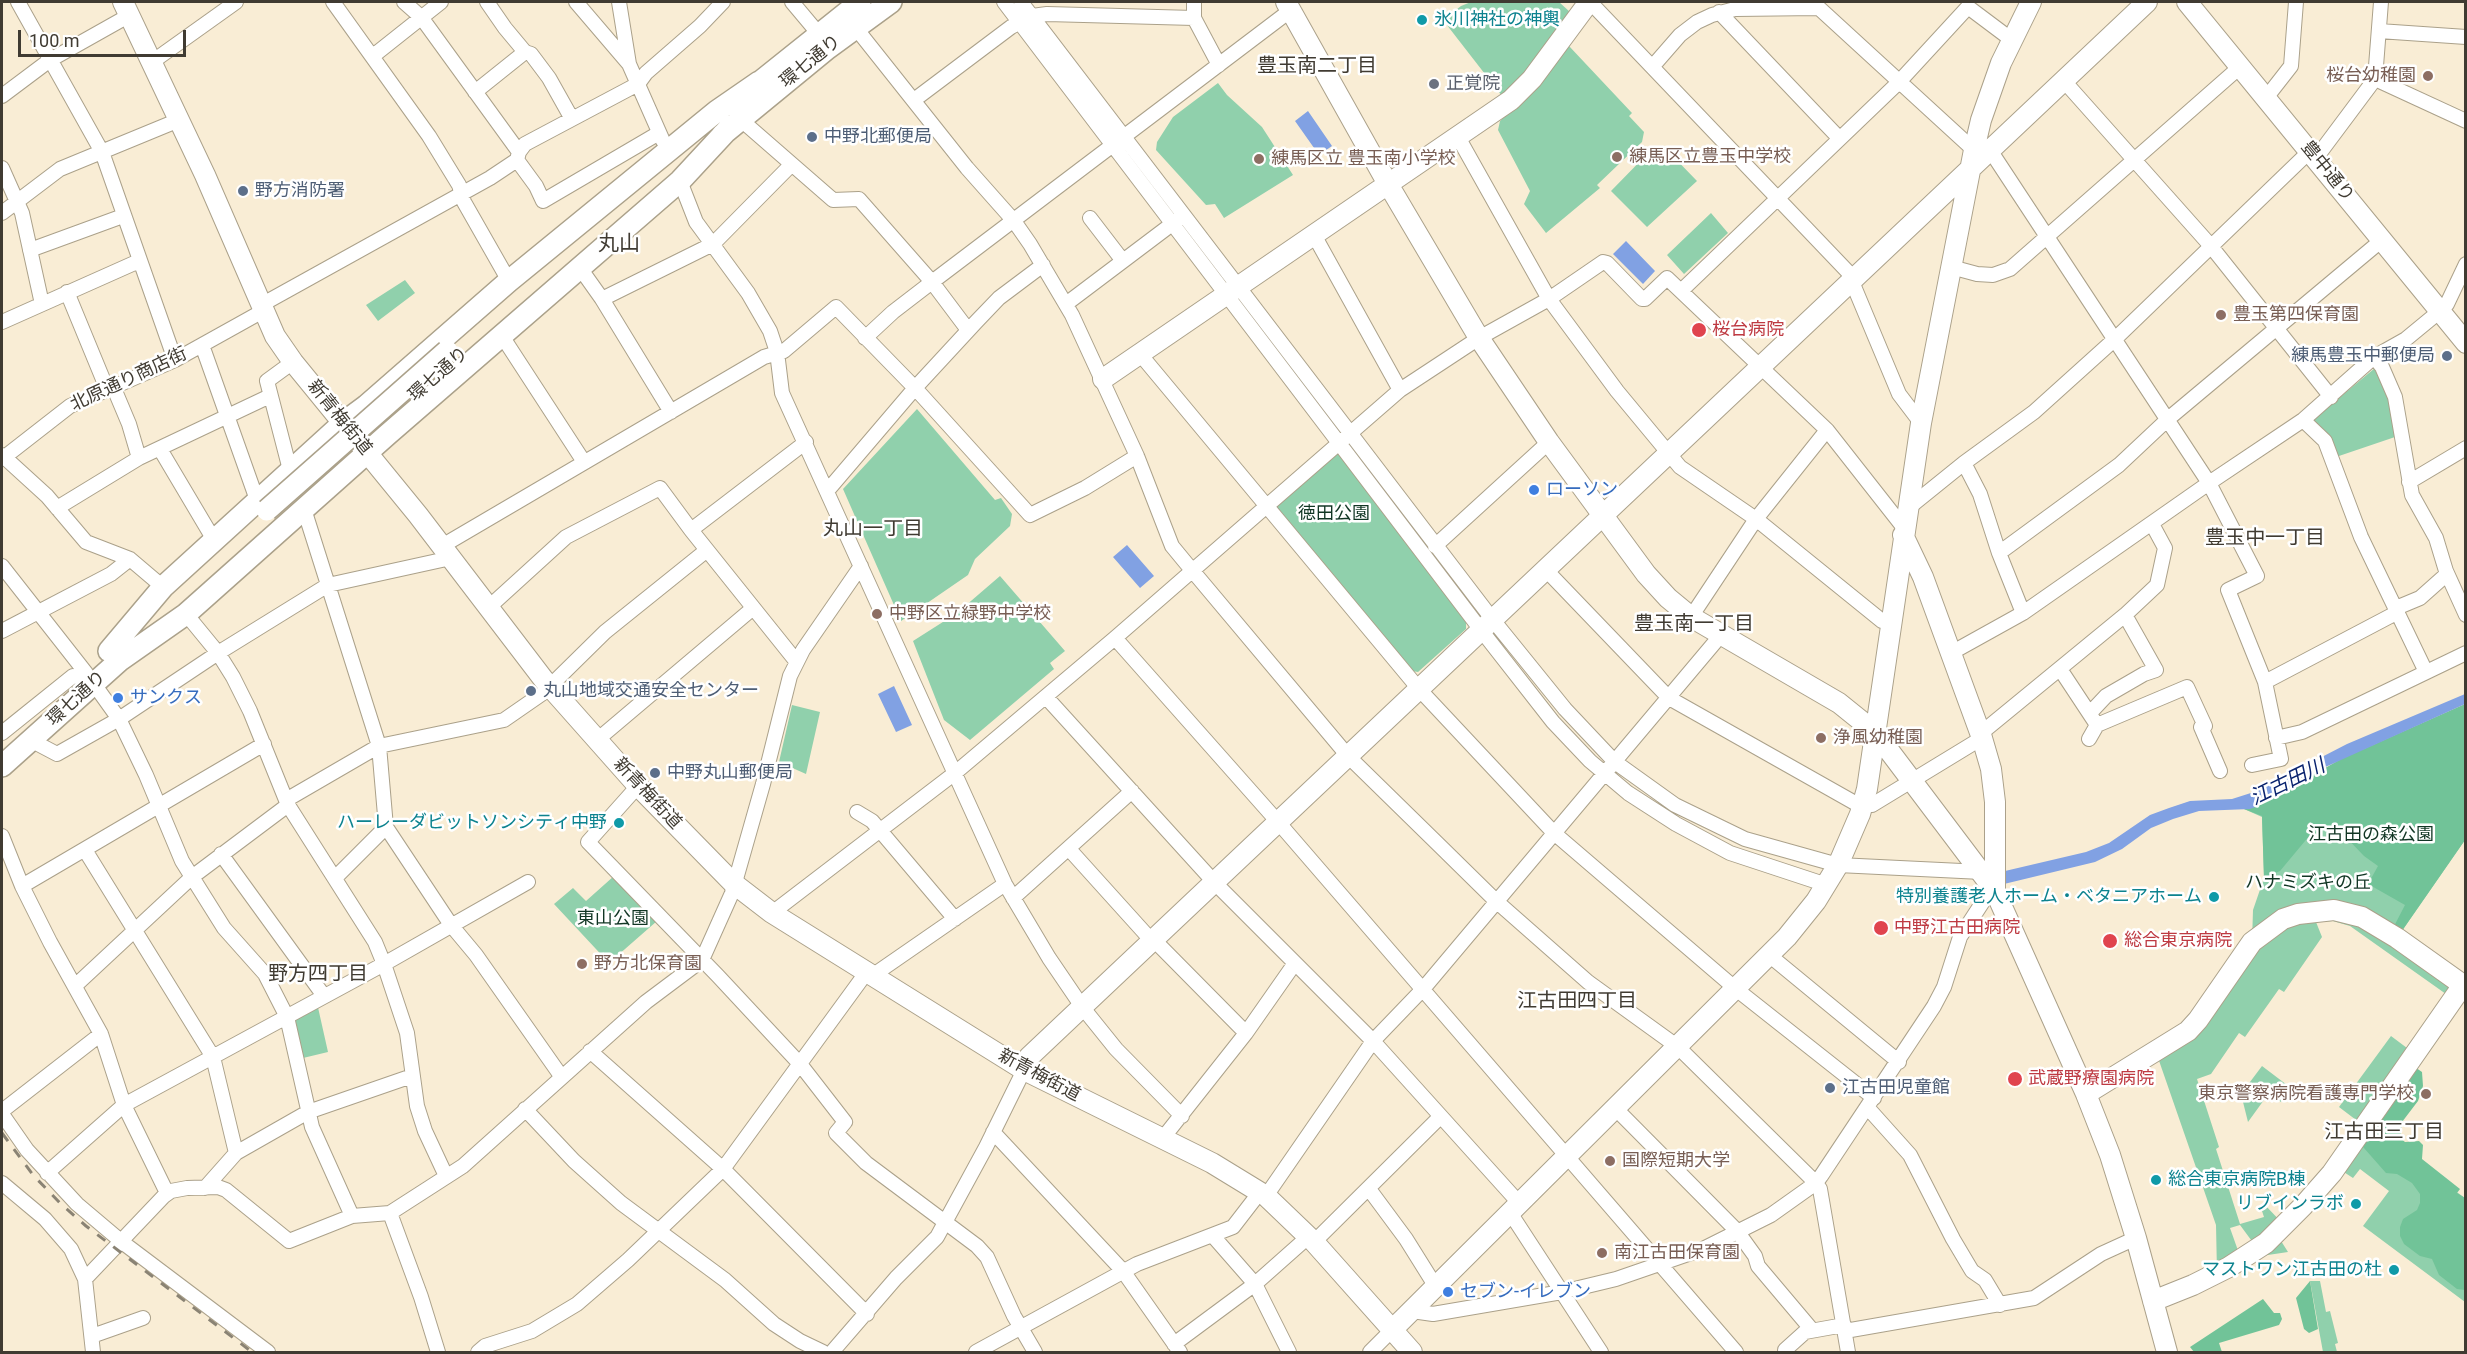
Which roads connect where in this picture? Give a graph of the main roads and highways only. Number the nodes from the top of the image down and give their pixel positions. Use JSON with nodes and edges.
{"nodes":[{"id":1,"x":860,"y":2,"type":"edge"},
{"id":2,"x":891,"y":2,"type":"edge"},
{"id":3,"x":759,"y":82,"type":"junction"},
{"id":4,"x":736,"y":123,"type":"junction"},
{"id":5,"x":451,"y":356,"type":"junction"},
{"id":6,"x":267,"y":509,"type":"junction"},
{"id":7,"x":114,"y":656,"type":"junction"},
{"id":8,"x":88,"y":681,"type":"junction"},
{"id":9,"x":2,"y":750,"type":"edge"},
{"id":10,"x":2,"y":766,"type":"edge"}],
"edges":[{"from":1,"to":3,"type":"main road","name":"環七通り"},
{"from":2,"to":4,"type":"main road","name":"環七通り"},
{"from":3,"to":5,"type":"main road","name":"環七通り"},
{"from":3,"to":6,"type":"main road"},
{"from":4,"to":5,"type":"main road","name":"環七通り"},
{"from":4,"to":7,"type":"main road"},
{"from":5,"to":6,"type":"main road","name":"環七通り","bridge":true},
{"from":6,"to":7,"type":"main road","name":"環七通り"},
{"from":6,"to":7,"type":"main road"},
{"from":7,"to":8,"type":"main road","name":"環七通り"},
{"from":8,"to":9,"type":"main road","name":"環七通り"},
{"from":8,"to":10,"type":"main road","name":"環七通り"}]}
